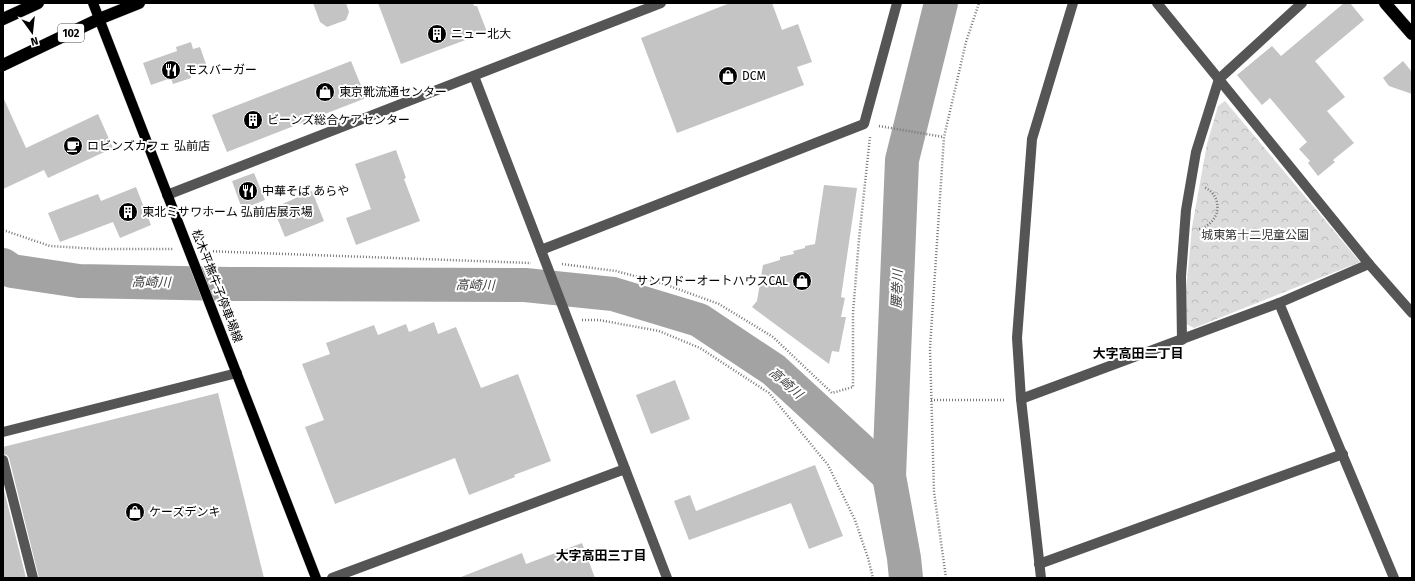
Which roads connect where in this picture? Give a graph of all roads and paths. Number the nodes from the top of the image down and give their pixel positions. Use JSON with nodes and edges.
{"nodes":[{"id":1,"x":38,"y":3,"type":"edge"},
{"id":2,"x":93,"y":3,"type":"edge"},
{"id":3,"x":140,"y":3,"type":"edge"},
{"id":4,"x":661,"y":3,"type":"edge"},
{"id":5,"x":897,"y":3,"type":"edge"},
{"id":6,"x":979,"y":3,"type":"edge"},
{"id":7,"x":1073,"y":3,"type":"edge"},
{"id":8,"x":1157,"y":3,"type":"edge"},
{"id":9,"x":1302,"y":3,"type":"edge"},
{"id":10,"x":1385,"y":3,"type":"edge"},
{"id":11,"x":3,"y":19,"type":"edge"},
{"id":12,"x":99,"y":19,"type":"junction"},
{"id":13,"x":1412,"y":34,"type":"edge"},
{"id":14,"x":3,"y":65,"type":"edge"},
{"id":15,"x":474,"y":76,"type":"junction"},
{"id":16,"x":1219,"y":78,"type":"junction"},
{"id":17,"x":879,"y":126,"type":"dead end"},
{"id":18,"x":871,"y":133,"type":"dead end"},
{"id":19,"x":944,"y":137,"type":"junction"},
{"id":20,"x":1191,"y":183,"type":"junction"},
{"id":21,"x":167,"y":195,"type":"junction"},
{"id":22,"x":3,"y":230,"type":"edge"},
{"id":23,"x":1184,"y":230,"type":"junction"},
{"id":24,"x":541,"y":250,"type":"junction"},
{"id":25,"x":190,"y":252,"type":"junction"},
{"id":26,"x":1369,"y":264,"type":"junction"},
{"id":27,"x":547,"y":265,"type":"junction"},
{"id":28,"x":1279,"y":303,"type":"junction"},
{"id":29,"x":1412,"y":313,"type":"edge"},
{"id":30,"x":567,"y":317,"type":"junction"},
{"id":31,"x":1182,"y":340,"type":"junction"},
{"id":32,"x":237,"y":373,"type":"junction"},
{"id":33,"x":1021,"y":399,"type":"junction"},
{"id":34,"x":931,"y":400,"type":"junction"},
{"id":35,"x":3,"y":432,"type":"edge"},
{"id":36,"x":1343,"y":454,"type":"junction"},
{"id":37,"x":3,"y":460,"type":"edge"},
{"id":38,"x":625,"y":469,"type":"junction"},
{"id":39,"x":1039,"y":564,"type":"junction"},
{"id":40,"x":33,"y":578,"type":"edge"},
{"id":41,"x":316,"y":578,"type":"edge"},
{"id":42,"x":332,"y":578,"type":"edge"},
{"id":43,"x":667,"y":578,"type":"edge"},
{"id":44,"x":873,"y":578,"type":"edge"},
{"id":45,"x":946,"y":578,"type":"edge"},
{"id":46,"x":1041,"y":578,"type":"edge"},
{"id":47,"x":1394,"y":578,"type":"edge"}],
"edges":[{"from":1,"to":11,"type":"highway"},
{"from":2,"to":12,"type":"main road","name":"松木平撫牛子停車場線"},
{"from":3,"to":12,"type":"highway","number":"102"},
{"from":4,"to":15,"type":"street"},
{"from":5,"to":24,"type":"street"},
{"from":6,"to":19,"type":"path"},
{"from":7,"to":33,"type":"street"},
{"from":8,"to":16,"type":"street"},
{"from":9,"to":16,"type":"street"},
{"from":10,"to":13,"type":"highway"},
{"from":12,"to":14,"type":"highway","number":"102"},
{"from":12,"to":21,"type":"main road","name":"松木平撫牛子停車場線"},
{"from":15,"to":21,"type":"street"},
{"from":15,"to":24,"type":"street"},
{"from":16,"to":20,"type":"street"},
{"from":16,"to":26,"type":"street"},
{"from":17,"to":19,"type":"path"},
{"from":18,"to":27,"type":"path"},
{"from":19,"to":34,"type":"path"},
{"from":20,"to":23,"type":"street"},
{"from":20,"to":23,"type":"path"},
{"from":21,"to":25,"type":"main road","name":"松木平撫牛子停車場線"},
{"from":22,"to":25,"type":"path"},
{"from":23,"to":31,"type":"street"},
{"from":24,"to":27,"type":"street"},
{"from":25,"to":27,"type":"path"},
{"from":25,"to":32,"type":"main road","name":"松木平撫牛子停車場線"},
{"from":26,"to":28,"type":"street"},
{"from":26,"to":29,"type":"street"},
{"from":27,"to":30,"type":"street"},
{"from":28,"to":31,"type":"street"},
{"from":28,"to":36,"type":"street"},
{"from":30,"to":38,"type":"street"},
{"from":30,"to":44,"type":"path"},
{"from":31,"to":33,"type":"street"},
{"from":32,"to":35,"type":"street"},
{"from":32,"to":41,"type":"main road","name":"松木平撫牛子停車場線"},
{"from":33,"to":34,"type":"path"},
{"from":33,"to":39,"type":"street"},
{"from":34,"to":45,"type":"path"},
{"from":36,"to":39,"type":"street"},
{"from":36,"to":47,"type":"street"},
{"from":37,"to":40,"type":"street"},
{"from":38,"to":42,"type":"street"},
{"from":38,"to":43,"type":"street"},
{"from":39,"to":46,"type":"street"}]}
